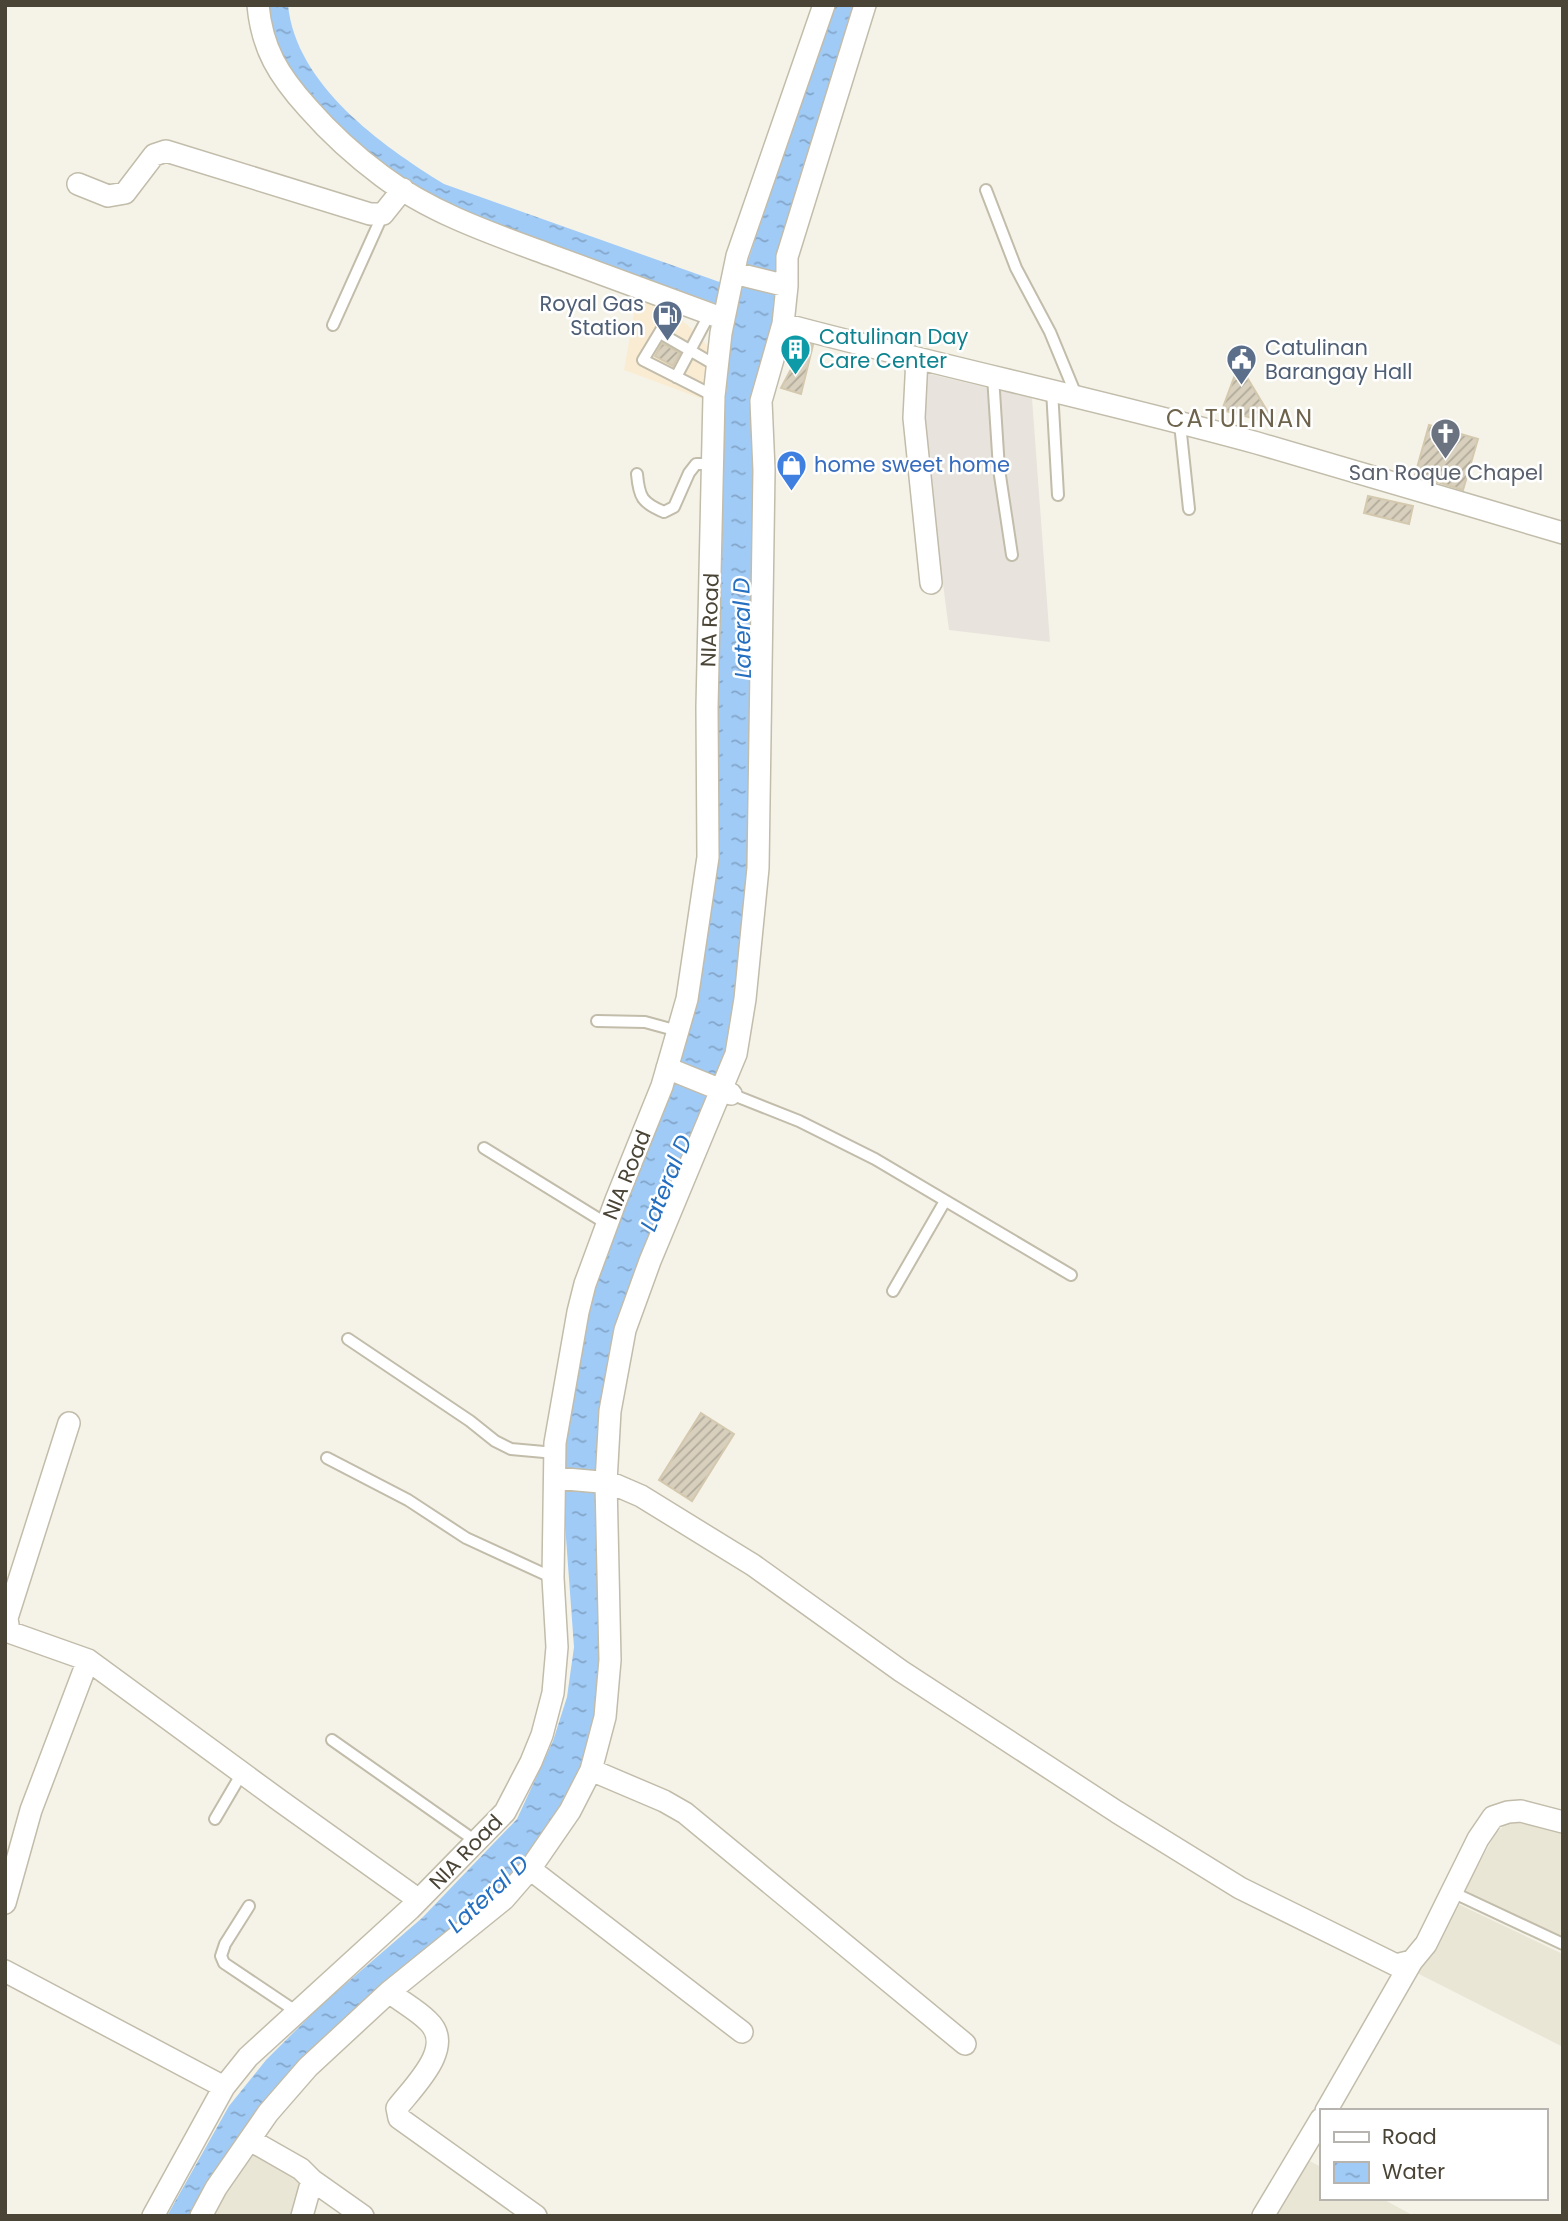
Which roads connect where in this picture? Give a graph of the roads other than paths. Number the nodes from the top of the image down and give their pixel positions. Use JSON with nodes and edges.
{"nodes":[{"id":1,"x":258,"y":5,"type":"edge"},
{"id":2,"x":824,"y":5,"type":"edge"},
{"id":3,"x":865,"y":5,"type":"edge"},
{"id":4,"x":78,"y":184,"type":"dead end"},
{"id":5,"x":403,"y":189,"type":"junction"},
{"id":6,"x":986,"y":190,"type":"dead end"},
{"id":7,"x":383,"y":214,"type":"junction"},
{"id":8,"x":781,"y":284,"type":"junction"},
{"id":9,"x":728,"y":296,"type":"junction"},
{"id":10,"x":678,"y":302,"type":"junction"},
{"id":11,"x":783,"y":324,"type":"junction"},
{"id":12,"x":333,"y":326,"type":"dead end"},
{"id":13,"x":660,"y":332,"type":"junction"},
{"id":14,"x":690,"y":350,"type":"junction"},
{"id":15,"x":917,"y":358,"type":"junction"},
{"id":16,"x":717,"y":366,"type":"junction"},
{"id":17,"x":993,"y":376,"type":"junction"},
{"id":18,"x":676,"y":377,"type":"junction"},
{"id":19,"x":1052,"y":390,"type":"junction"},
{"id":20,"x":714,"y":396,"type":"junction"},
{"id":21,"x":1077,"y":397,"type":"junction"},
{"id":22,"x":1180,"y":424,"type":"junction"},
{"id":23,"x":714,"y":464,"type":"junction"},
{"id":24,"x":637,"y":474,"type":"dead end"},
{"id":25,"x":1058,"y":495,"type":"dead end"},
{"id":26,"x":1189,"y":509,"type":"dead end"},
{"id":27,"x":1563,"y":533,"type":"edge"},
{"id":28,"x":1012,"y":555,"type":"dead end"},
{"id":29,"x":931,"y":583,"type":"dead end"},
{"id":30,"x":597,"y":1021,"type":"dead end"},
{"id":31,"x":678,"y":1031,"type":"junction"},
{"id":32,"x":672,"y":1070,"type":"junction"},
{"id":33,"x":723,"y":1091,"type":"junction"},
{"id":34,"x":484,"y":1148,"type":"dead end"},
{"id":35,"x":945,"y":1200,"type":"junction"},
{"id":36,"x":607,"y":1224,"type":"junction"},
{"id":37,"x":1071,"y":1275,"type":"dead end"},
{"id":38,"x":893,"y":1291,"type":"dead end"},
{"id":39,"x":348,"y":1339,"type":"dead end"},
{"id":40,"x":69,"y":1423,"type":"dead end"},
{"id":41,"x":555,"y":1453,"type":"junction"},
{"id":42,"x":327,"y":1458,"type":"dead end"},
{"id":43,"x":559,"y":1479,"type":"junction"},
{"id":44,"x":602,"y":1482,"type":"junction"},
{"id":45,"x":553,"y":1578,"type":"junction"},
{"id":46,"x":88,"y":1660,"type":"junction"},
{"id":47,"x":332,"y":1740,"type":"dead end"},
{"id":48,"x":592,"y":1770,"type":"junction"},
{"id":49,"x":242,"y":1773,"type":"junction"},
{"id":50,"x":215,"y":1819,"type":"dead end"},
{"id":51,"x":1563,"y":1822,"type":"edge"},
{"id":52,"x":477,"y":1842,"type":"junction"},
{"id":53,"x":530,"y":1869,"type":"junction"},
{"id":54,"x":1452,"y":1892,"type":"junction"},
{"id":55,"x":419,"y":1900,"type":"junction"},
{"id":56,"x":5,"y":1903,"type":"edge"},
{"id":57,"x":249,"y":1906,"type":"dead end"},
{"id":58,"x":1563,"y":1944,"type":"edge"},
{"id":59,"x":1412,"y":1961,"type":"junction"},
{"id":60,"x":5,"y":1971,"type":"edge"},
{"id":61,"x":389,"y":1992,"type":"junction"},
{"id":62,"x":297,"y":2011,"type":"junction"},
{"id":63,"x":742,"y":2032,"type":"dead end"},
{"id":64,"x":965,"y":2044,"type":"dead end"},
{"id":65,"x":224,"y":2087,"type":"junction"},
{"id":66,"x":1327,"y":2109,"type":"edge"},
{"id":67,"x":1320,"y":2121,"type":"edge"},
{"id":68,"x":250,"y":2140,"type":"junction"},
{"id":69,"x":312,"y":2180,"type":"junction"},
{"id":70,"x":153,"y":2216,"type":"edge"},
{"id":71,"x":201,"y":2216,"type":"edge"},
{"id":72,"x":302,"y":2216,"type":"edge"},
{"id":73,"x":363,"y":2216,"type":"edge"},
{"id":74,"x":536,"y":2216,"type":"edge"},
{"id":75,"x":1263,"y":2216,"type":"edge"}],
"edges":[{"from":1,"to":5,"type":"street"},
{"from":2,"to":9,"type":"street","name":"NIA Road"},
{"from":3,"to":8,"type":"street"},
{"from":4,"to":7,"type":"street"},
{"from":5,"to":7,"type":"street"},
{"from":5,"to":10,"type":"street"},
{"from":6,"to":21,"type":"lane"},
{"from":7,"to":12,"type":"lane"},
{"from":8,"to":9,"type":"street"},
{"from":8,"to":11,"type":"street"},
{"from":9,"to":10,"type":"street"},
{"from":9,"to":14,"type":"lane"},
{"from":9,"to":16,"type":"street","name":"NIA Road"},
{"from":10,"to":13,"type":"lane"},
{"from":11,"to":15,"type":"street"},
{"from":11,"to":33,"type":"street"},
{"from":13,"to":14,"type":"lane"},
{"from":13,"to":18,"type":"lane"},
{"from":14,"to":16,"type":"lane"},
{"from":14,"to":18,"type":"lane"},
{"from":15,"to":17,"type":"street"},
{"from":15,"to":29,"type":"street"},
{"from":16,"to":20,"type":"street","name":"NIA Road"},
{"from":17,"to":19,"type":"street"},
{"from":17,"to":28,"type":"lane"},
{"from":18,"to":20,"type":"lane"},
{"from":19,"to":21,"type":"street"},
{"from":19,"to":25,"type":"lane"},
{"from":20,"to":23,"type":"street","name":"NIA Road"},
{"from":21,"to":22,"type":"street"},
{"from":22,"to":26,"type":"lane"},
{"from":22,"to":27,"type":"street"},
{"from":23,"to":24,"type":"lane"},
{"from":23,"to":31,"type":"street","name":"NIA Road"},
{"from":30,"to":31,"type":"lane"},
{"from":31,"to":32,"type":"street","name":"NIA Road"},
{"from":32,"to":33,"type":"street"},
{"from":32,"to":36,"type":"street","name":"NIA Road"},
{"from":33,"to":35,"type":"lane"},
{"from":33,"to":44,"type":"street"},
{"from":34,"to":36,"type":"lane"},
{"from":35,"to":37,"type":"lane"},
{"from":35,"to":38,"type":"lane"},
{"from":36,"to":41,"type":"street","name":"NIA Road"},
{"from":39,"to":41,"type":"lane"},
{"from":40,"to":46,"type":"street"},
{"from":41,"to":43,"type":"street","name":"NIA Road"},
{"from":42,"to":45,"type":"lane"},
{"from":43,"to":44,"type":"street"},
{"from":43,"to":45,"type":"street","name":"NIA Road"},
{"from":44,"to":48,"type":"street"},
{"from":44,"to":59,"type":"street"},
{"from":45,"to":52,"type":"street","name":"NIA Road"},
{"from":46,"to":49,"type":"street"},
{"from":46,"to":56,"type":"street"},
{"from":47,"to":52,"type":"lane"},
{"from":48,"to":53,"type":"street"},
{"from":48,"to":64,"type":"street"},
{"from":49,"to":50,"type":"lane"},
{"from":49,"to":55,"type":"street"},
{"from":51,"to":54,"type":"street"},
{"from":52,"to":55,"type":"street","name":"NIA Road"},
{"from":53,"to":61,"type":"street"},
{"from":53,"to":63,"type":"street"},
{"from":54,"to":58,"type":"lane"},
{"from":54,"to":59,"type":"street"},
{"from":55,"to":62,"type":"street","name":"NIA Road"},
{"from":57,"to":62,"type":"lane"},
{"from":59,"to":66,"type":"street"},
{"from":60,"to":65,"type":"street"},
{"from":61,"to":68,"type":"street"},
{"from":61,"to":74,"type":"street"},
{"from":62,"to":65,"type":"street","name":"NIA Road"},
{"from":65,"to":70,"type":"street","name":"NIA Road"},
{"from":67,"to":75,"type":"street"},
{"from":68,"to":69,"type":"street"},
{"from":68,"to":71,"type":"street"},
{"from":69,"to":72,"type":"street"},
{"from":69,"to":73,"type":"street"}]}
